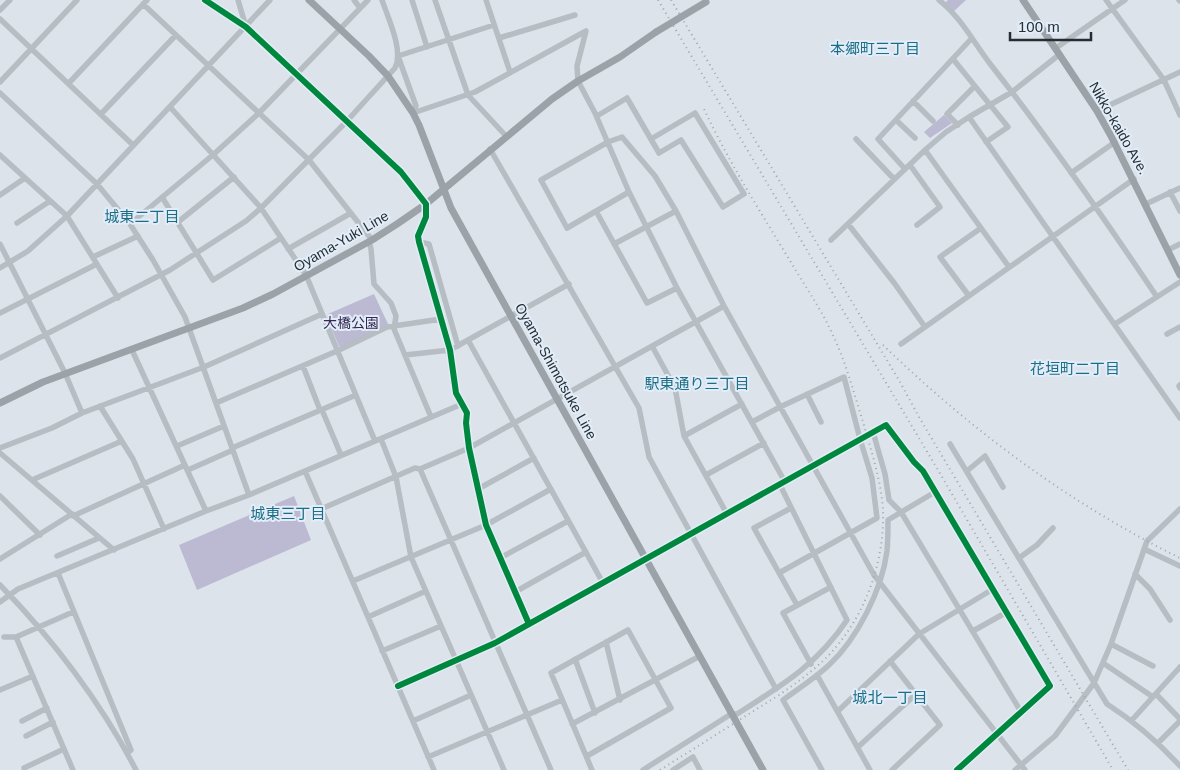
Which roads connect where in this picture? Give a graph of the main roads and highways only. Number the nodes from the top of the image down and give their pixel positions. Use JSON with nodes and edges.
{"nodes":[{"id":1,"x":309,"y":0,"type":"edge"},
{"id":2,"x":1023,"y":0,"type":"edge"},
{"id":3,"x":708,"y":1,"type":"edge"},
{"id":4,"x":443,"y":189,"type":"junction"},
{"id":5,"x":1180,"y":275,"type":"edge"},
{"id":6,"x":0,"y":403,"type":"edge"},
{"id":7,"x":763,"y":770,"type":"edge"}],
"edges":[{"from":1,"to":4,"type":"main road","name":"Oyama-Shimotsuke Line"},
{"from":2,"to":5,"type":"main road","name":"Nikko-kaido Ave."},
{"from":3,"to":4,"type":"main road","name":"Oyama-Yuki Line","bridge":true},
{"from":4,"to":6,"type":"main road","name":"Oyama-Yuki Line"},
{"from":4,"to":7,"type":"main road","name":"Oyama-Shimotsuke Line"}]}
